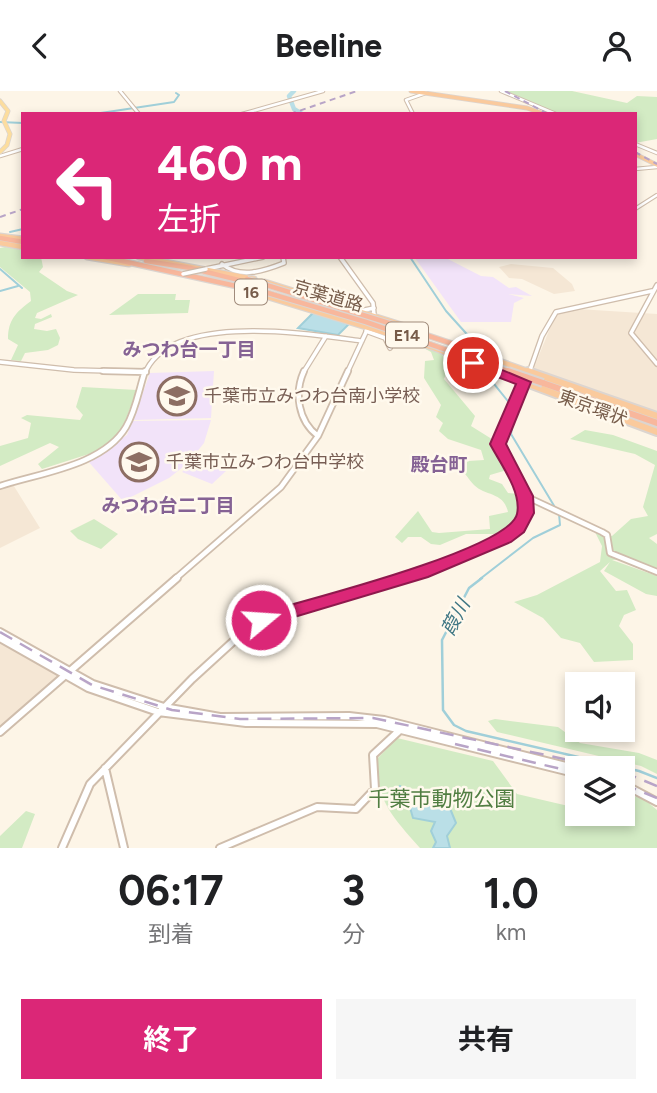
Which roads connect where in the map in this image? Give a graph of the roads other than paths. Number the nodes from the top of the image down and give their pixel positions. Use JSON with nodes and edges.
{"nodes":[{"id":1,"x":120,"y":91,"type":"edge"},
{"id":2,"x":323,"y":91,"type":"edge"},
{"id":3,"x":413,"y":91,"type":"edge"},
{"id":4,"x":502,"y":91,"type":"edge"},
{"id":5,"x":426,"y":93,"type":"edge"},
{"id":6,"x":0,"y":101,"type":"edge"},
{"id":7,"x":137,"y":112,"type":"edge"},
{"id":8,"x":250,"y":112,"type":"edge"},
{"id":9,"x":412,"y":112,"type":"edge"},
{"id":10,"x":540,"y":112,"type":"edge"},
{"id":11,"x":551,"y":112,"type":"edge"},
{"id":12,"x":637,"y":145,"type":"edge"},
{"id":13,"x":21,"y":149,"type":"edge"},
{"id":14,"x":657,"y":153,"type":"edge"},
{"id":15,"x":0,"y":154,"type":"edge"},
{"id":16,"x":637,"y":154,"type":"edge"},
{"id":17,"x":657,"y":165,"type":"edge"},
{"id":18,"x":637,"y":169,"type":"edge"},
{"id":19,"x":657,"y":195,"type":"edge"},
{"id":20,"x":637,"y":208,"type":"edge"},
{"id":21,"x":0,"y":240,"type":"edge"},
{"id":22,"x":21,"y":243,"type":"edge"},
{"id":23,"x":98,"y":259,"type":"edge"},
{"id":24,"x":113,"y":259,"type":"edge"},
{"id":25,"x":128,"y":259,"type":"edge"},
{"id":26,"x":132,"y":259,"type":"edge"},
{"id":27,"x":151,"y":259,"type":"edge"},
{"id":28,"x":251,"y":259,"type":"edge"},
{"id":29,"x":283,"y":259,"type":"edge"},
{"id":30,"x":341,"y":259,"type":"edge"},
{"id":31,"x":222,"y":264,"type":"junction"},
{"id":32,"x":190,"y":268,"type":"junction"},
{"id":33,"x":207,"y":268,"type":"junction"},
{"id":34,"x":182,"y":275,"type":"junction"},
{"id":35,"x":657,"y":285,"type":"edge"},
{"id":36,"x":652,"y":291,"type":"junction"},
{"id":37,"x":270,"y":292,"type":"junction"},
{"id":38,"x":329,"y":302,"type":"junction"},
{"id":39,"x":374,"y":312,"type":"junction"},
{"id":40,"x":368,"y":329,"type":"junction"},
{"id":41,"x":326,"y":336,"type":"junction"},
{"id":42,"x":362,"y":341,"type":"junction"},
{"id":43,"x":462,"y":347,"type":"junction"},
{"id":44,"x":390,"y":348,"type":"dead end"},
{"id":45,"x":0,"y":362,"type":"edge"},
{"id":46,"x":657,"y":364,"type":"edge"},
{"id":47,"x":529,"y":371,"type":"junction"},
{"id":48,"x":146,"y":372,"type":"junction"},
{"id":49,"x":544,"y":381,"type":"junction"},
{"id":50,"x":524,"y":382,"type":"junction"},
{"id":51,"x":657,"y":421,"type":"edge"},
{"id":52,"x":657,"y":432,"type":"edge"},
{"id":53,"x":317,"y":436,"type":"junction"},
{"id":54,"x":0,"y":486,"type":"edge"},
{"id":55,"x":525,"y":496,"type":"junction"},
{"id":56,"x":657,"y":572,"type":"edge"},
{"id":57,"x":0,"y":632,"type":"edge"},
{"id":58,"x":0,"y":638,"type":"edge"},
{"id":59,"x":67,"y":674,"type":"junction"},
{"id":60,"x":161,"y":710,"type":"junction"},
{"id":61,"x":401,"y":729,"type":"junction"},
{"id":62,"x":0,"y":732,"type":"edge"},
{"id":63,"x":565,"y":766,"type":"edge"},
{"id":64,"x":105,"y":767,"type":"junction"},
{"id":65,"x":565,"y":771,"type":"edge"},
{"id":66,"x":635,"y":790,"type":"edge"},
{"id":67,"x":657,"y":802,"type":"edge"},
{"id":68,"x":62,"y":848,"type":"edge"},
{"id":69,"x":124,"y":848,"type":"edge"},
{"id":70,"x":220,"y":848,"type":"edge"}],
"edges":[{"from":1,"to":7,"type":"street"},
{"from":2,"to":8,"type":"street"},
{"from":3,"to":5,"type":"highway"},
{"from":4,"to":11,"type":"street"},
{"from":5,"to":9,"type":"street"},
{"from":5,"to":10,"type":"highway"},
{"from":6,"to":15,"type":"main road"},
{"from":12,"to":14,"type":"street"},
{"from":13,"to":15,"type":"street"},
{"from":16,"to":17,"type":"highway"},
{"from":17,"to":18,"type":"street"},
{"from":19,"to":20,"type":"street"},
{"from":21,"to":22,"type":"highway"},
{"from":23,"to":34,"type":"highway","name":"東京環状","number":"16"},
{"from":24,"to":37,"type":"highway","name":"京葉道路","number":"E14"},
{"from":25,"to":37,"type":"highway","name":"京葉道路","number":"E14"},
{"from":26,"to":32,"type":"highway"},
{"from":27,"to":33,"type":"highway","name":"東京環状","number":"16"},
{"from":28,"to":31,"type":"street"},
{"from":29,"to":31,"type":"street"},
{"from":30,"to":39,"type":"street"},
{"from":31,"to":33,"type":"street"},
{"from":32,"to":38,"type":"highway"},
{"from":32,"to":43,"type":"highway","bridge":true},
{"from":33,"to":34,"type":"street","bridge":true},
{"from":33,"to":38,"type":"highway","name":"東京環状","number":"16"},
{"from":34,"to":40,"type":"highway","name":"東京環状","number":"16"},
{"from":35,"to":36,"type":"street"},
{"from":36,"to":46,"type":"street"},
{"from":36,"to":47,"type":"street"},
{"from":37,"to":49,"type":"highway","name":"京葉道路","number":"E14","bridge":true},
{"from":38,"to":39,"type":"highway","name":"東京環状","number":"16"},
{"from":39,"to":40,"type":"street"},
{"from":39,"to":43,"type":"highway","name":"東京環状","number":"16"},
{"from":40,"to":42,"type":"street"},
{"from":40,"to":44,"type":"street"},
{"from":40,"to":50,"type":"highway","name":"東京環状","number":"16"},
{"from":41,"to":42,"type":"street"},
{"from":41,"to":48,"type":"street"},
{"from":41,"to":53,"type":"street"},
{"from":42,"to":53,"type":"street"},
{"from":43,"to":47,"type":"highway","name":"東京環状","number":"16"},
{"from":45,"to":48,"type":"street"},
{"from":47,"to":50,"type":"street"},
{"from":47,"to":51,"type":"highway","name":"東京環状","number":"16"},
{"from":48,"to":54,"type":"street"},
{"from":49,"to":51,"type":"highway","name":"京葉道路","number":"E14"},
{"from":49,"to":51,"type":"highway","name":"京葉道路","number":"E14"},
{"from":50,"to":52,"type":"highway","name":"東京環状","number":"16"},
{"from":50,"to":55,"type":"street"},
{"from":53,"to":59,"type":"street"},
{"from":55,"to":56,"type":"street"},
{"from":55,"to":60,"type":"street"},
{"from":57,"to":59,"type":"street"},
{"from":58,"to":59,"type":"street"},
{"from":59,"to":60,"type":"street"},
{"from":59,"to":62,"type":"street"},
{"from":60,"to":61,"type":"street"},
{"from":60,"to":63,"type":"street"},
{"from":60,"to":64,"type":"street"},
{"from":61,"to":65,"type":"street"},
{"from":61,"to":70,"type":"street"},
{"from":64,"to":68,"type":"street"},
{"from":64,"to":69,"type":"street"},
{"from":66,"to":67,"type":"street"}]}
